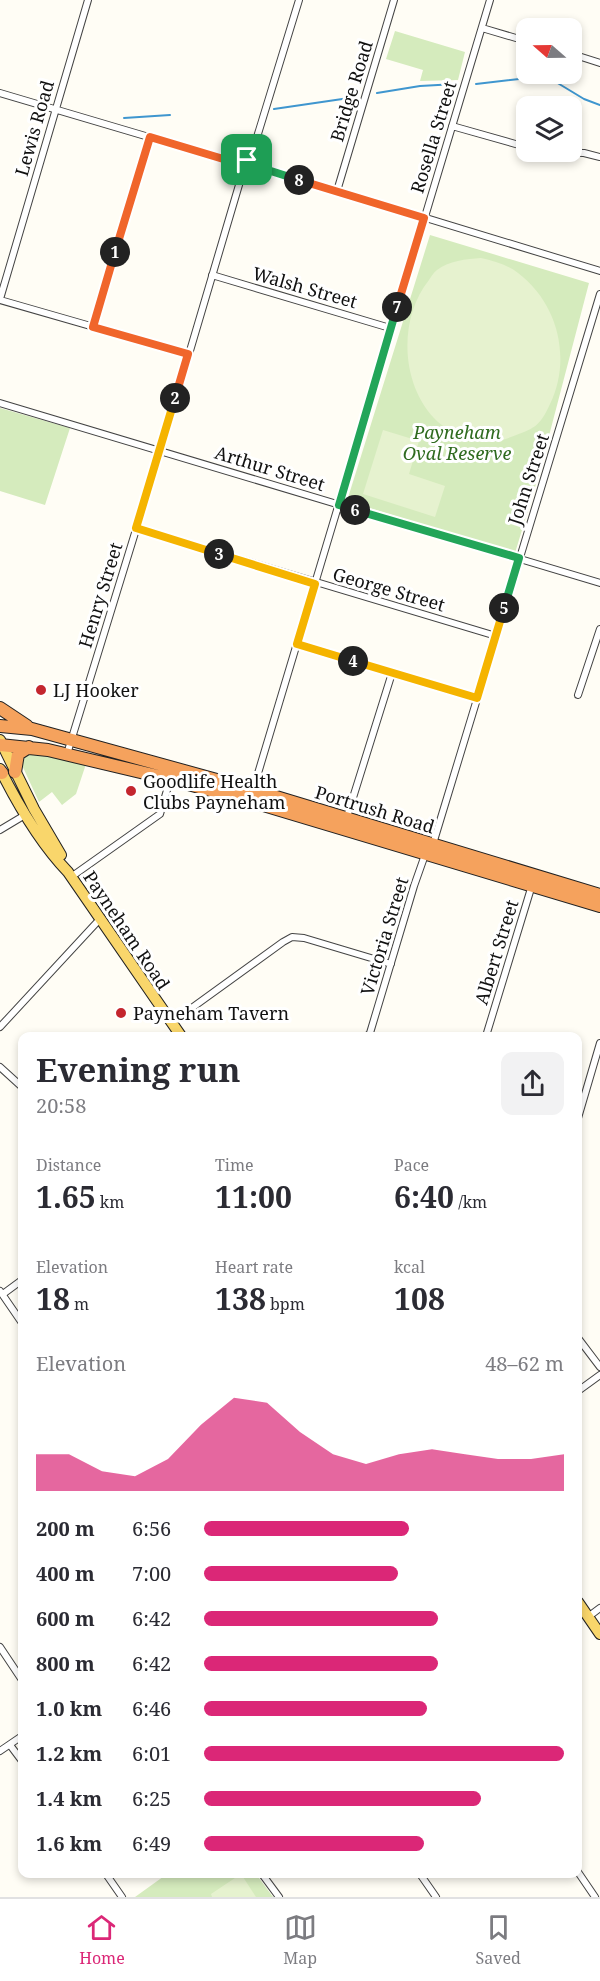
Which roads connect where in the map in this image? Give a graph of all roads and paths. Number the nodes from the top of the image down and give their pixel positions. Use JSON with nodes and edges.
{"nodes":[{"id":1,"x":88,"y":0,"type":"edge"},
{"id":2,"x":299,"y":0,"type":"edge"},
{"id":3,"x":394,"y":0,"type":"edge"},
{"id":4,"x":490,"y":0,"type":"edge"},
{"id":5,"x":482,"y":28,"type":"junction"},
{"id":6,"x":516,"y":38,"type":"edge"},
{"id":7,"x":582,"y":57,"type":"edge"},
{"id":8,"x":600,"y":63,"type":"edge"},
{"id":9,"x":0,"y":93,"type":"edge"},
{"id":10,"x":55,"y":109,"type":"junction"},
{"id":11,"x":452,"y":126,"type":"junction"},
{"id":12,"x":150,"y":137,"type":"junction"},
{"id":13,"x":516,"y":144,"type":"edge"},
{"id":14,"x":582,"y":153,"type":"edge"},
{"id":15,"x":600,"y":157,"type":"edge"},
{"id":16,"x":245,"y":164,"type":"junction"},
{"id":17,"x":337,"y":191,"type":"junction"},
{"id":18,"x":424,"y":218,"type":"junction"},
{"id":19,"x":600,"y":271,"type":"edge"},
{"id":20,"x":212,"y":275,"type":"junction"},
{"id":21,"x":600,"y":294,"type":"edge"},
{"id":22,"x":0,"y":299,"type":"edge"},
{"id":23,"x":93,"y":327,"type":"junction"},
{"id":24,"x":390,"y":328,"type":"junction"},
{"id":25,"x":188,"y":354,"type":"junction"},
{"id":26,"x":0,"y":403,"type":"edge"},
{"id":27,"x":160,"y":452,"type":"junction"},
{"id":28,"x":339,"y":505,"type":"junction"},
{"id":29,"x":136,"y":528,"type":"junction"},
{"id":30,"x":519,"y":558,"type":"junction"},
{"id":31,"x":600,"y":583,"type":"edge"},
{"id":32,"x":315,"y":584,"type":"junction"},
{"id":33,"x":600,"y":629,"type":"edge"},
{"id":34,"x":496,"y":636,"type":"junction"},
{"id":35,"x":297,"y":644,"type":"junction"},
{"id":36,"x":392,"y":673,"type":"junction"},
{"id":37,"x":578,"y":695,"type":"dead end"},
{"id":38,"x":477,"y":698,"type":"junction"},
{"id":39,"x":0,"y":708,"type":"edge"},
{"id":40,"x":0,"y":726,"type":"edge"},
{"id":41,"x":32,"y":729,"type":"junction"},
{"id":42,"x":71,"y":740,"type":"junction"},
{"id":43,"x":1,"y":743,"type":"edge"},
{"id":44,"x":28,"y":747,"type":"junction"},
{"id":45,"x":67,"y":754,"type":"junction"},
{"id":46,"x":1,"y":771,"type":"edge"},
{"id":47,"x":15,"y":772,"type":"junction"},
{"id":48,"x":170,"y":779,"type":"junction"},
{"id":49,"x":252,"y":796,"type":"junction"},
{"id":50,"x":26,"y":814,"type":"junction"},
{"id":51,"x":344,"y":824,"type":"junction"},
{"id":52,"x":0,"y":830,"type":"edge"},
{"id":53,"x":429,"y":850,"type":"junction"},
{"id":54,"x":69,"y":874,"type":"junction"},
{"id":55,"x":533,"y":880,"type":"junction"},
{"id":56,"x":600,"y":895,"type":"edge"},
{"id":57,"x":600,"y":906,"type":"edge"},
{"id":58,"x":99,"y":920,"type":"junction"},
{"id":59,"x":391,"y":964,"type":"junction"},
{"id":60,"x":171,"y":1023,"type":"junction"},
{"id":61,"x":0,"y":1027,"type":"edge"},
{"id":62,"x":178,"y":1032,"type":"edge"},
{"id":63,"x":370,"y":1032,"type":"edge"},
{"id":64,"x":487,"y":1032,"type":"edge"},
{"id":65,"x":600,"y":1043,"type":"edge"},
{"id":66,"x":0,"y":1067,"type":"edge"},
{"id":67,"x":18,"y":1083,"type":"edge"},
{"id":68,"x":582,"y":1105,"type":"edge"},
{"id":69,"x":18,"y":1282,"type":"edge"},
{"id":70,"x":1,"y":1292,"type":"edge"},
{"id":71,"x":18,"y":1317,"type":"edge"},
{"id":72,"x":582,"y":1343,"type":"edge"},
{"id":73,"x":600,"y":1367,"type":"edge"},
{"id":74,"x":600,"y":1375,"type":"edge"},
{"id":75,"x":582,"y":1388,"type":"edge"},
{"id":76,"x":582,"y":1608,"type":"edge"},
{"id":77,"x":600,"y":1608,"type":"edge"},
{"id":78,"x":588,"y":1617,"type":"junction"},
{"id":79,"x":600,"y":1634,"type":"edge"},
{"id":80,"x":0,"y":1647,"type":"edge"},
{"id":81,"x":18,"y":1674,"type":"edge"},
{"id":82,"x":18,"y":1739,"type":"edge"},
{"id":83,"x":10,"y":1744,"type":"junction"},
{"id":84,"x":0,"y":1751,"type":"edge"},
{"id":85,"x":18,"y":1755,"type":"edge"},
{"id":86,"x":109,"y":1878,"type":"edge"},
{"id":87,"x":265,"y":1878,"type":"edge"},
{"id":88,"x":423,"y":1878,"type":"edge"},
{"id":89,"x":582,"y":1878,"type":"edge"},
{"id":90,"x":122,"y":1897,"type":"edge"},
{"id":91,"x":279,"y":1897,"type":"edge"},
{"id":92,"x":436,"y":1897,"type":"edge"},
{"id":93,"x":595,"y":1897,"type":"edge"}],
"edges":[{"from":1,"to":10,"type":"street","name":"Lewis Road"},
{"from":2,"to":16,"type":"street","name":"Henry Street"},
{"from":3,"to":17,"type":"street","name":"Bridge Road"},
{"from":4,"to":5,"type":"street","name":"Rosella Street"},
{"from":5,"to":6,"type":"street"},
{"from":5,"to":11,"type":"street","name":"Rosella Street"},
{"from":7,"to":8,"type":"street"},
{"from":9,"to":10,"type":"street"},
{"from":10,"to":12,"type":"street"},
{"from":10,"to":22,"type":"street","name":"Lewis Road"},
{"from":11,"to":13,"type":"street"},
{"from":11,"to":18,"type":"street","name":"Rosella Street"},
{"from":12,"to":16,"type":"street"},
{"from":12,"to":23,"type":"street"},
{"from":14,"to":15,"type":"street"},
{"from":16,"to":17,"type":"street"},
{"from":16,"to":20,"type":"street","name":"Henry Street"},
{"from":17,"to":18,"type":"street"},
{"from":18,"to":19,"type":"street"},
{"from":18,"to":24,"type":"street","name":"Rosella Street"},
{"from":20,"to":24,"type":"street","name":"Walsh Street"},
{"from":20,"to":25,"type":"street","name":"Henry Street"},
{"from":21,"to":30,"type":"street","name":"John Street"},
{"from":22,"to":23,"type":"street"},
{"from":23,"to":25,"type":"street"},
{"from":24,"to":28,"type":"street","name":"Rosella Street"},
{"from":25,"to":27,"type":"street","name":"Henry Street"},
{"from":26,"to":27,"type":"street","name":"Arthur Street"},
{"from":27,"to":28,"type":"street","name":"Arthur Street"},
{"from":27,"to":29,"type":"street","name":"Henry Street"},
{"from":28,"to":30,"type":"street","name":"Arthur Street"},
{"from":28,"to":32,"type":"street","name":"Rosella Street"},
{"from":29,"to":32,"type":"street","name":"George Street"},
{"from":29,"to":42,"type":"street","name":"Henry Street"},
{"from":30,"to":31,"type":"street","name":"Arthur Street"},
{"from":30,"to":34,"type":"street","name":"John Street"},
{"from":32,"to":34,"type":"street","name":"George Street"},
{"from":32,"to":35,"type":"street","name":"Rosella Street"},
{"from":33,"to":37,"type":"street"},
{"from":34,"to":38,"type":"street","name":"John Street"},
{"from":35,"to":36,"type":"street"},
{"from":35,"to":49,"type":"street","name":"Rosella Street"},
{"from":36,"to":38,"type":"street"},
{"from":36,"to":51,"type":"street"},
{"from":38,"to":53,"type":"street","name":"John Street"},
{"from":39,"to":41,"type":"highway"},
{"from":40,"to":41,"type":"highway","name":"Portrush Road"},
{"from":41,"to":42,"type":"highway","name":"Portrush Road"},
{"from":42,"to":45,"type":"street","name":"Henry Street"},
{"from":42,"to":49,"type":"highway","name":"Portrush Road"},
{"from":43,"to":44,"type":"highway","name":"Portrush Road"},
{"from":43,"to":47,"type":"main road","name":"Payneham Road"},
{"from":44,"to":45,"type":"highway","name":"Portrush Road"},
{"from":44,"to":47,"type":"highway"},
{"from":45,"to":48,"type":"highway","name":"Portrush Road"},
{"from":46,"to":50,"type":"main road","name":"Payneham Road"},
{"from":47,"to":54,"type":"main road","name":"Payneham Road"},
{"from":48,"to":49,"type":"highway","name":"Portrush Road"},
{"from":48,"to":54,"type":"street"},
{"from":49,"to":51,"type":"highway","name":"Portrush Road"},
{"from":50,"to":52,"type":"street"},
{"from":50,"to":54,"type":"main road","name":"Payneham Road"},
{"from":51,"to":53,"type":"highway","name":"Portrush Road"},
{"from":53,"to":55,"type":"highway","name":"Portrush Road"},
{"from":53,"to":59,"type":"street","name":"Victoria Street"},
{"from":54,"to":58,"type":"main road","name":"Payneham Road"},
{"from":55,"to":56,"type":"highway","name":"Portrush Road"},
{"from":55,"to":57,"type":"highway","name":"Portrush Road"},
{"from":55,"to":64,"type":"street","name":"Albert Street"},
{"from":58,"to":60,"type":"main road","name":"Payneham Road"},
{"from":58,"to":61,"type":"street"},
{"from":59,"to":60,"type":"street"},
{"from":59,"to":63,"type":"street","name":"Victoria Street"},
{"from":60,"to":62,"type":"main road","name":"Payneham Road"},
{"from":65,"to":68,"type":"street"},
{"from":66,"to":67,"type":"street"},
{"from":69,"to":70,"type":"street"},
{"from":70,"to":71,"type":"street"},
{"from":72,"to":73,"type":"street"},
{"from":74,"to":75,"type":"street"},
{"from":76,"to":78,"type":"main road"},
{"from":77,"to":78,"type":"street"},
{"from":78,"to":79,"type":"main road"},
{"from":80,"to":81,"type":"street"},
{"from":82,"to":83,"type":"street"},
{"from":83,"to":84,"type":"street"},
{"from":83,"to":85,"type":"street"},
{"from":86,"to":90,"type":"street"},
{"from":87,"to":91,"type":"street"},
{"from":88,"to":92,"type":"street"},
{"from":89,"to":93,"type":"street"}]}
